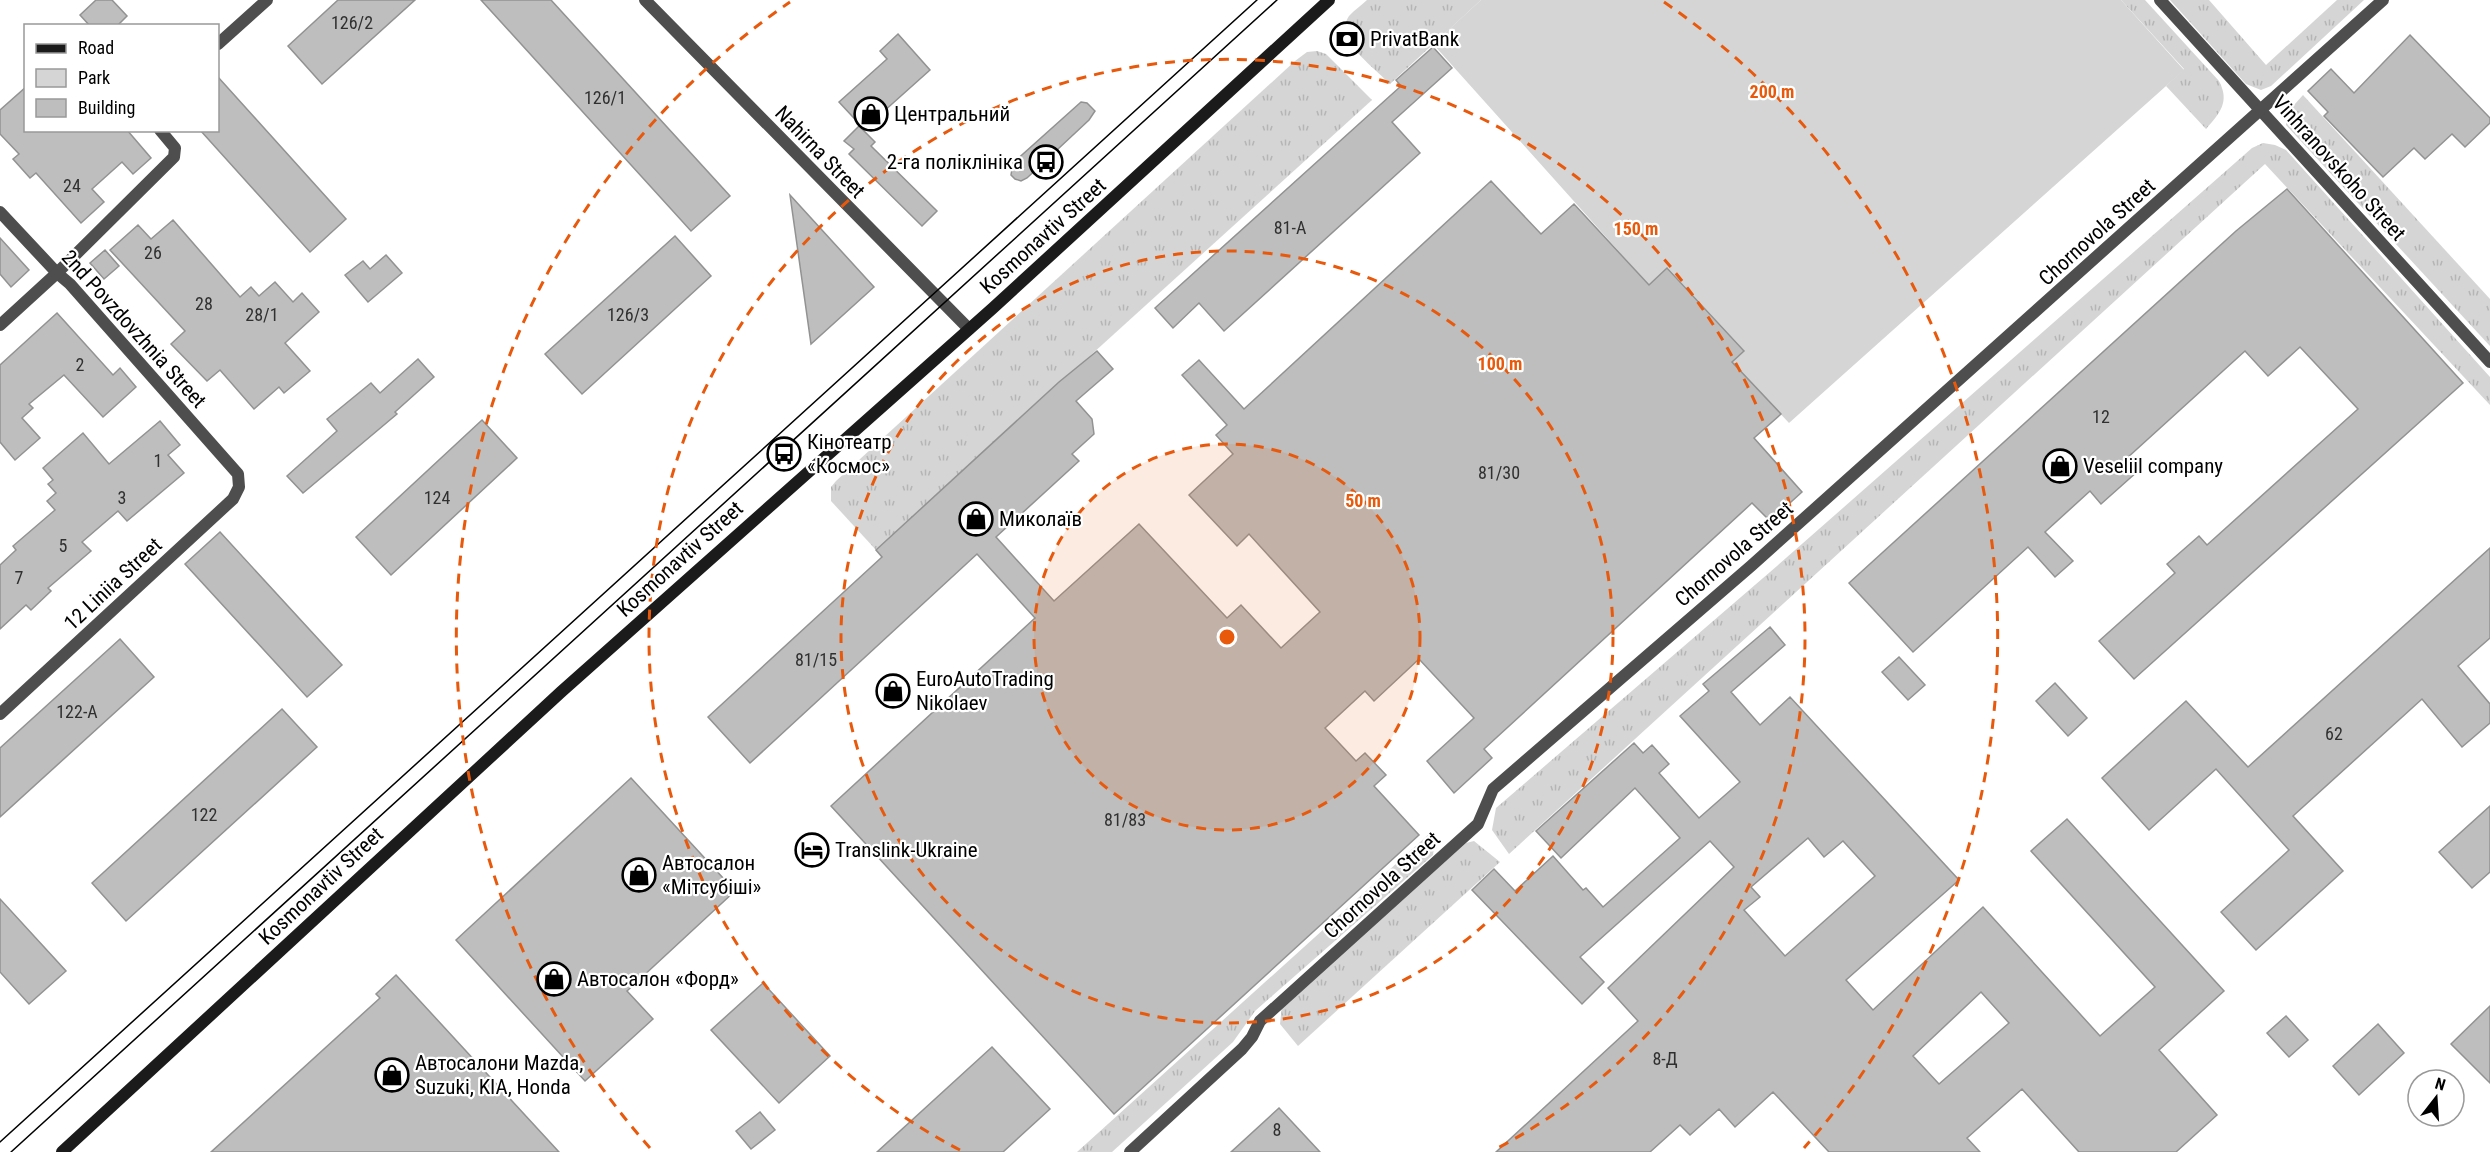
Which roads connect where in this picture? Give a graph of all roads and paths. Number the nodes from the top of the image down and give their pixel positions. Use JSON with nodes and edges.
{"nodes":[{"id":1,"x":267,"y":0,"type":"edge"},
{"id":2,"x":645,"y":0,"type":"edge"},
{"id":3,"x":1329,"y":0,"type":"edge"},
{"id":4,"x":2160,"y":0,"type":"edge"},
{"id":5,"x":2383,"y":0,"type":"edge"},
{"id":6,"x":219,"y":43,"type":"edge"},
{"id":7,"x":2261,"y":112,"type":"junction"},
{"id":8,"x":162,"y":132,"type":"edge"},
{"id":9,"x":0,"y":212,"type":"edge"},
{"id":10,"x":57,"y":273,"type":"junction"},
{"id":11,"x":0,"y":325,"type":"edge"},
{"id":12,"x":969,"y":329,"type":"junction"},
{"id":13,"x":2490,"y":362,"type":"edge"},
{"id":14,"x":238,"y":474,"type":"joint"},
{"id":15,"x":0,"y":714,"type":"edge"},
{"id":16,"x":62,"y":1152,"type":"edge"},
{"id":17,"x":1130,"y":1152,"type":"edge"}],
"edges":[{"from":1,"to":6,"type":"street"},
{"from":2,"to":12,"type":"street","name":"Nahirna Street"},
{"from":3,"to":12,"type":"main road","name":"Kosmonavtiv Street"},
{"from":4,"to":7,"type":"street","name":"Vinhranovskoho Street"},
{"from":5,"to":7,"type":"street","name":"Chornovola Street"},
{"from":7,"to":13,"type":"street","name":"Vinhranovskoho Street"},
{"from":7,"to":17,"type":"street","name":"Chornovola Street"},
{"from":8,"to":10,"type":"street"},
{"from":9,"to":10,"type":"street","name":"2nd Povzdovzhnia Street"},
{"from":10,"to":11,"type":"street"},
{"from":10,"to":14,"type":"street","name":"2nd Povzdovzhnia Street"},
{"from":12,"to":16,"type":"main road","name":"Kosmonavtiv Street"},
{"from":14,"to":15,"type":"street","name":"12 Liniia Street"}]}
